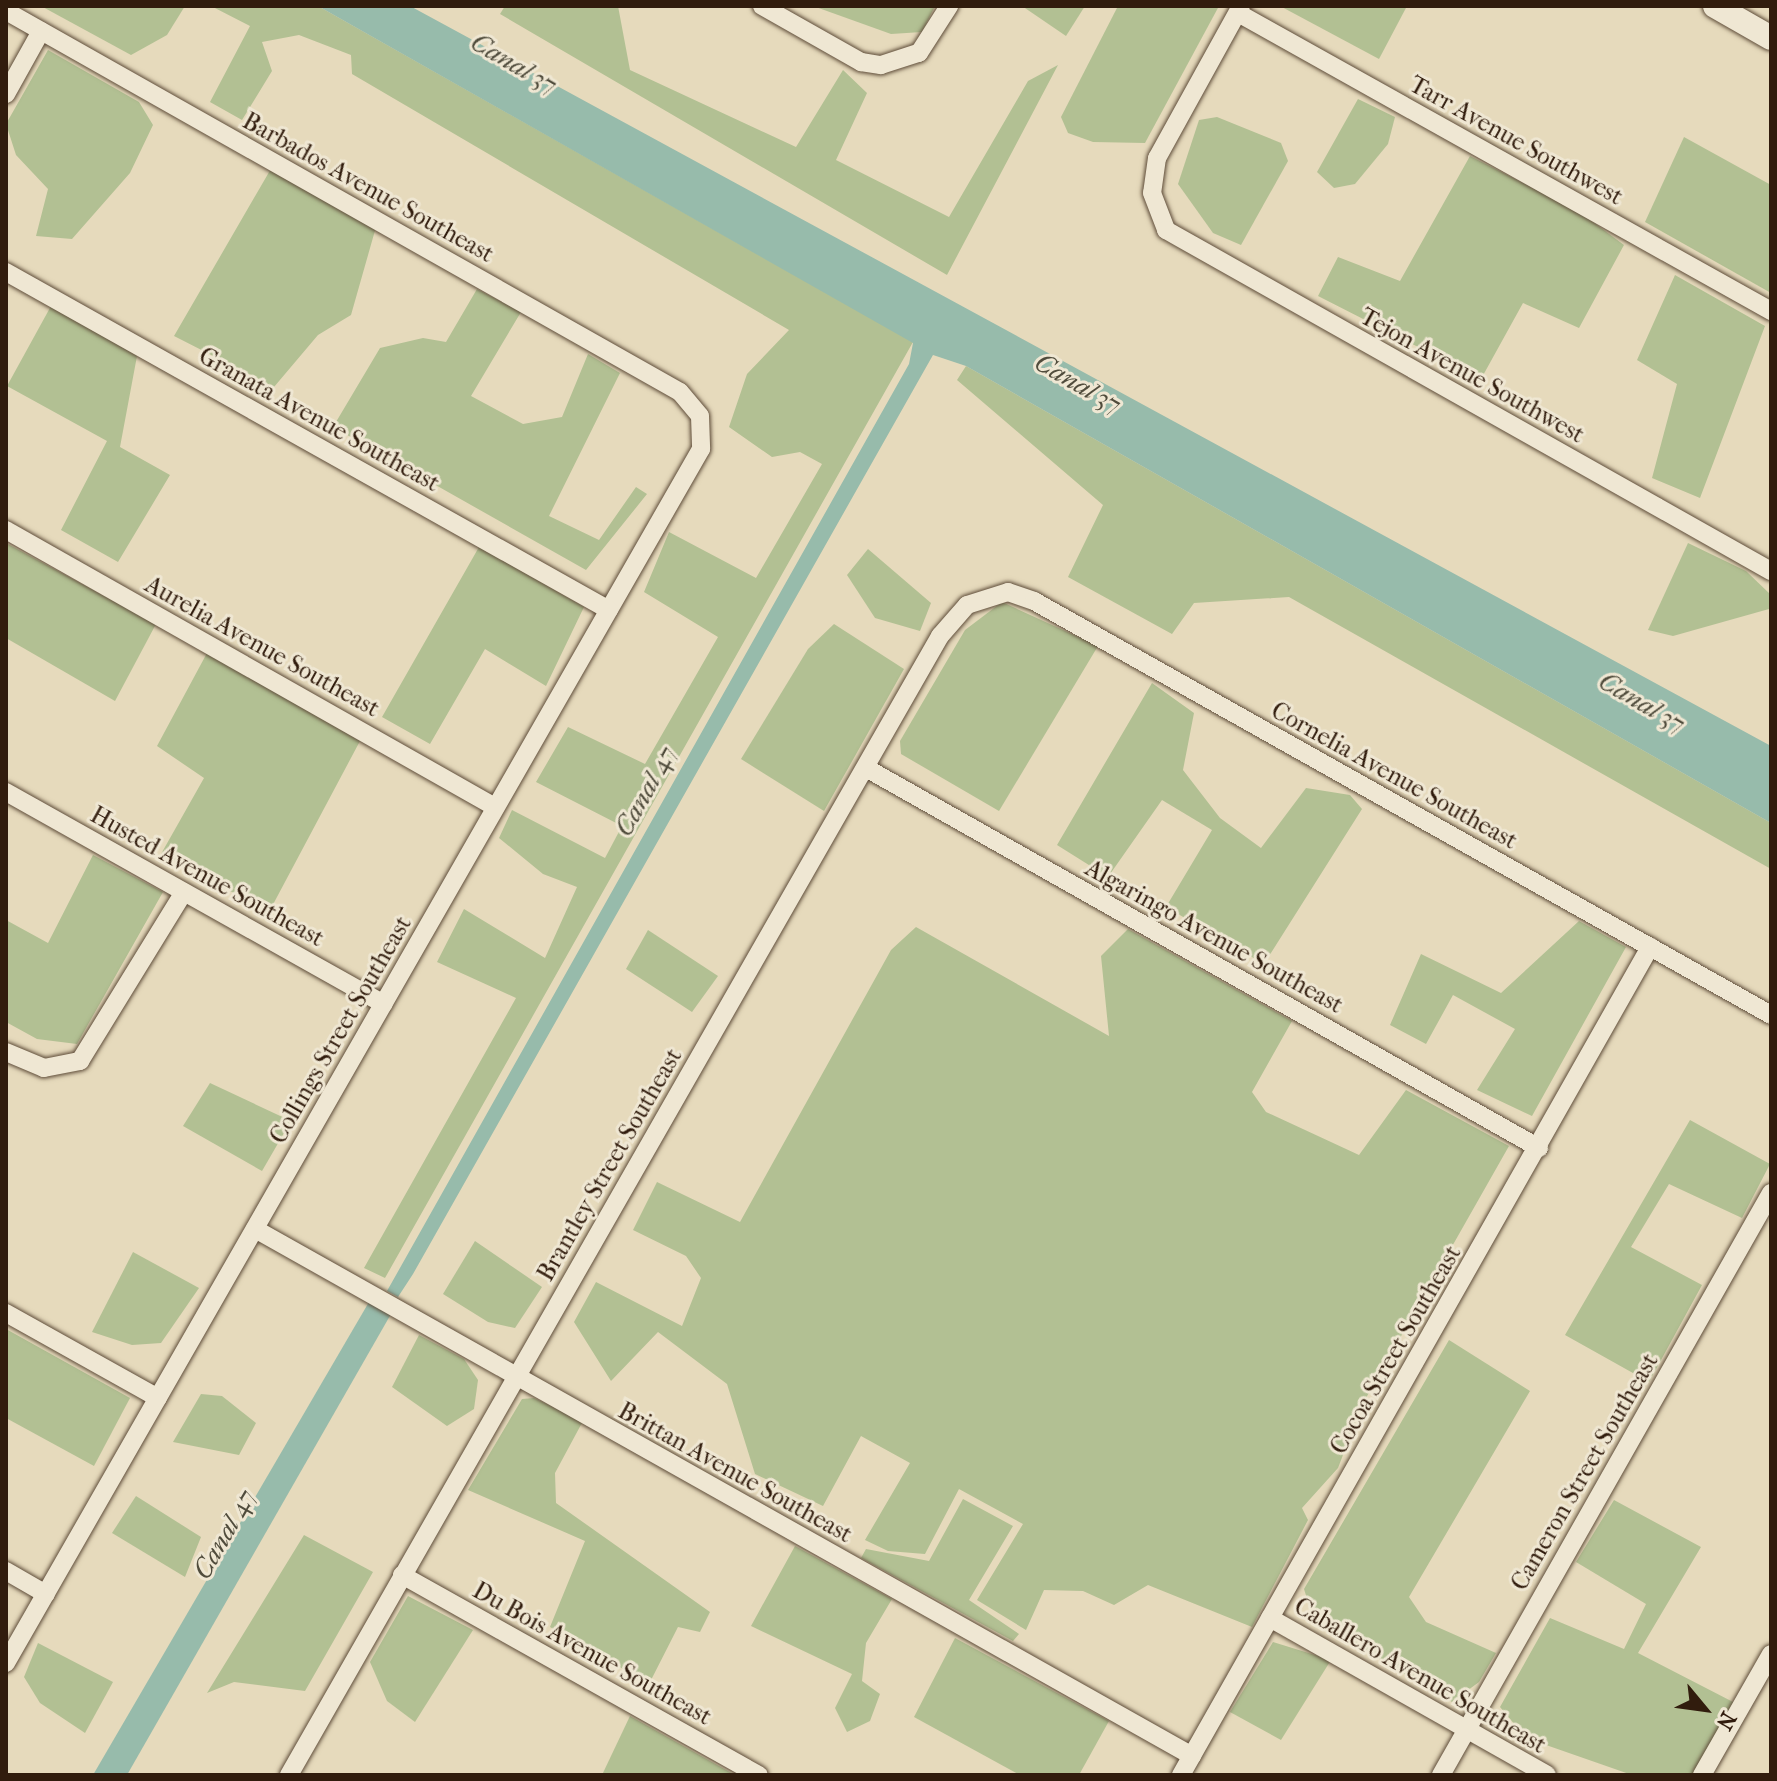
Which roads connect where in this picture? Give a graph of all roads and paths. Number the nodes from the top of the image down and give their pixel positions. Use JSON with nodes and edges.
{"nodes":[{"id":1,"x":762,"y":6,"type":"edge"},
{"id":2,"x":949,"y":6,"type":"edge"},
{"id":3,"x":1715,"y":6,"type":"edge"},
{"id":4,"x":1240,"y":9,"type":"edge"},
{"id":5,"x":6,"y":11,"type":"edge"},
{"id":6,"x":41,"y":31,"type":"junction"},
{"id":7,"x":1771,"y":38,"type":"edge"},
{"id":8,"x":6,"y":94,"type":"edge"},
{"id":9,"x":6,"y":272,"type":"edge"},
{"id":10,"x":1771,"y":311,"type":"edge"},
{"id":11,"x":700,"y":416,"type":"joint"},
{"id":12,"x":6,"y":530,"type":"edge"},
{"id":13,"x":1771,"y":571,"type":"edge"},
{"id":14,"x":990,"y":596,"type":"joint"},
{"id":15,"x":609,"y":610,"type":"junction"},
{"id":16,"x":866,"y":768,"type":"junction"},
{"id":17,"x":6,"y":792,"type":"edge"},
{"id":18,"x":495,"y":807,"type":"junction"},
{"id":19,"x":184,"y":892,"type":"junction"},
{"id":20,"x":1650,"y":947,"type":"junction"},
{"id":21,"x":384,"y":1004,"type":"junction"},
{"id":22,"x":1771,"y":1015,"type":"edge"},
{"id":23,"x":6,"y":1052,"type":"edge"},
{"id":24,"x":1539,"y":1148,"type":"junction"},
{"id":25,"x":1771,"y":1193,"type":"edge"},
{"id":26,"x":255,"y":1229,"type":"junction"},
{"id":27,"x":6,"y":1313,"type":"edge"},
{"id":28,"x":517,"y":1374,"type":"junction"},
{"id":29,"x":158,"y":1398,"type":"junction"},
{"id":30,"x":6,"y":1571,"type":"edge"},
{"id":31,"x":402,"y":1575,"type":"junction"},
{"id":32,"x":46,"y":1594,"type":"junction"},
{"id":33,"x":1270,"y":1618,"type":"junction"},
{"id":34,"x":1771,"y":1654,"type":"edge"},
{"id":35,"x":6,"y":1663,"type":"edge"},
{"id":36,"x":1466,"y":1730,"type":"junction"},
{"id":37,"x":1192,"y":1756,"type":"junction"},
{"id":38,"x":294,"y":1773,"type":"edge"},
{"id":39,"x":759,"y":1775,"type":"edge"},
{"id":40,"x":1181,"y":1775,"type":"edge"},
{"id":41,"x":1441,"y":1775,"type":"edge"},
{"id":42,"x":1547,"y":1775,"type":"edge"},
{"id":43,"x":1702,"y":1775,"type":"edge"}],
"edges":[{"from":1,"to":2,"type":"street"},
{"from":3,"to":7,"type":"street"},
{"from":4,"to":10,"type":"street","name":"Tarr Avenue Southwest"},
{"from":4,"to":13,"type":"street","name":"Tejon Avenue Southwest"},
{"from":5,"to":6,"type":"street","name":"Barbados Avenue Southeast"},
{"from":6,"to":8,"type":"street"},
{"from":6,"to":11,"type":"street","name":"Barbados Avenue Southeast"},
{"from":9,"to":15,"type":"street","name":"Granata Avenue Southeast"},
{"from":11,"to":15,"type":"street","name":"Collings Street Southeast"},
{"from":12,"to":18,"type":"street","name":"Aurelia Avenue Southeast"},
{"from":14,"to":16,"type":"street","name":"Brantley Street Southeast"},
{"from":14,"to":20,"type":"street","name":"Cornelia Avenue Southeast"},
{"from":15,"to":18,"type":"street","name":"Collings Street Southeast"},
{"from":16,"to":24,"type":"street","name":"Algaringo Avenue Southeast"},
{"from":16,"to":28,"type":"street","name":"Brantley Street Southeast"},
{"from":17,"to":19,"type":"street","name":"Husted Avenue Southeast"},
{"from":18,"to":21,"type":"street","name":"Collings Street Southeast"},
{"from":19,"to":21,"type":"street","name":"Husted Avenue Southeast"},
{"from":19,"to":23,"type":"street"},
{"from":20,"to":22,"type":"street","name":"Cornelia Avenue Southeast"},
{"from":20,"to":24,"type":"street","name":"Cocoa Street Southeast"},
{"from":21,"to":26,"type":"street","name":"Collings Street Southeast"},
{"from":24,"to":33,"type":"street","name":"Cocoa Street Southeast"},
{"from":25,"to":36,"type":"street","name":"Cameron Street Southeast"},
{"from":26,"to":28,"type":"street","name":"Brittan Avenue Southeast"},
{"from":26,"to":29,"type":"street","name":"Collings Street Southeast"},
{"from":27,"to":29,"type":"street"},
{"from":28,"to":31,"type":"street","name":"Brantley Street Southeast"},
{"from":28,"to":37,"type":"street","name":"Brittan Avenue Southeast"},
{"from":29,"to":32,"type":"street","name":"Collings Street Southeast"},
{"from":30,"to":32,"type":"street"},
{"from":31,"to":38,"type":"street","name":"Brantley Street Southeast"},
{"from":31,"to":39,"type":"street","name":"Du Bois Avenue Southeast"},
{"from":32,"to":35,"type":"street","name":"Collings Street Southeast"},
{"from":33,"to":36,"type":"street","name":"Caballero Avenue Southeast"},
{"from":33,"to":37,"type":"street","name":"Cocoa Street Southeast"},
{"from":34,"to":43,"type":"street"},
{"from":36,"to":41,"type":"street","name":"Cameron Street Southeast"},
{"from":36,"to":42,"type":"street","name":"Caballero Avenue Southeast"},
{"from":37,"to":40,"type":"street","name":"Cocoa Street Southeast"}]}
